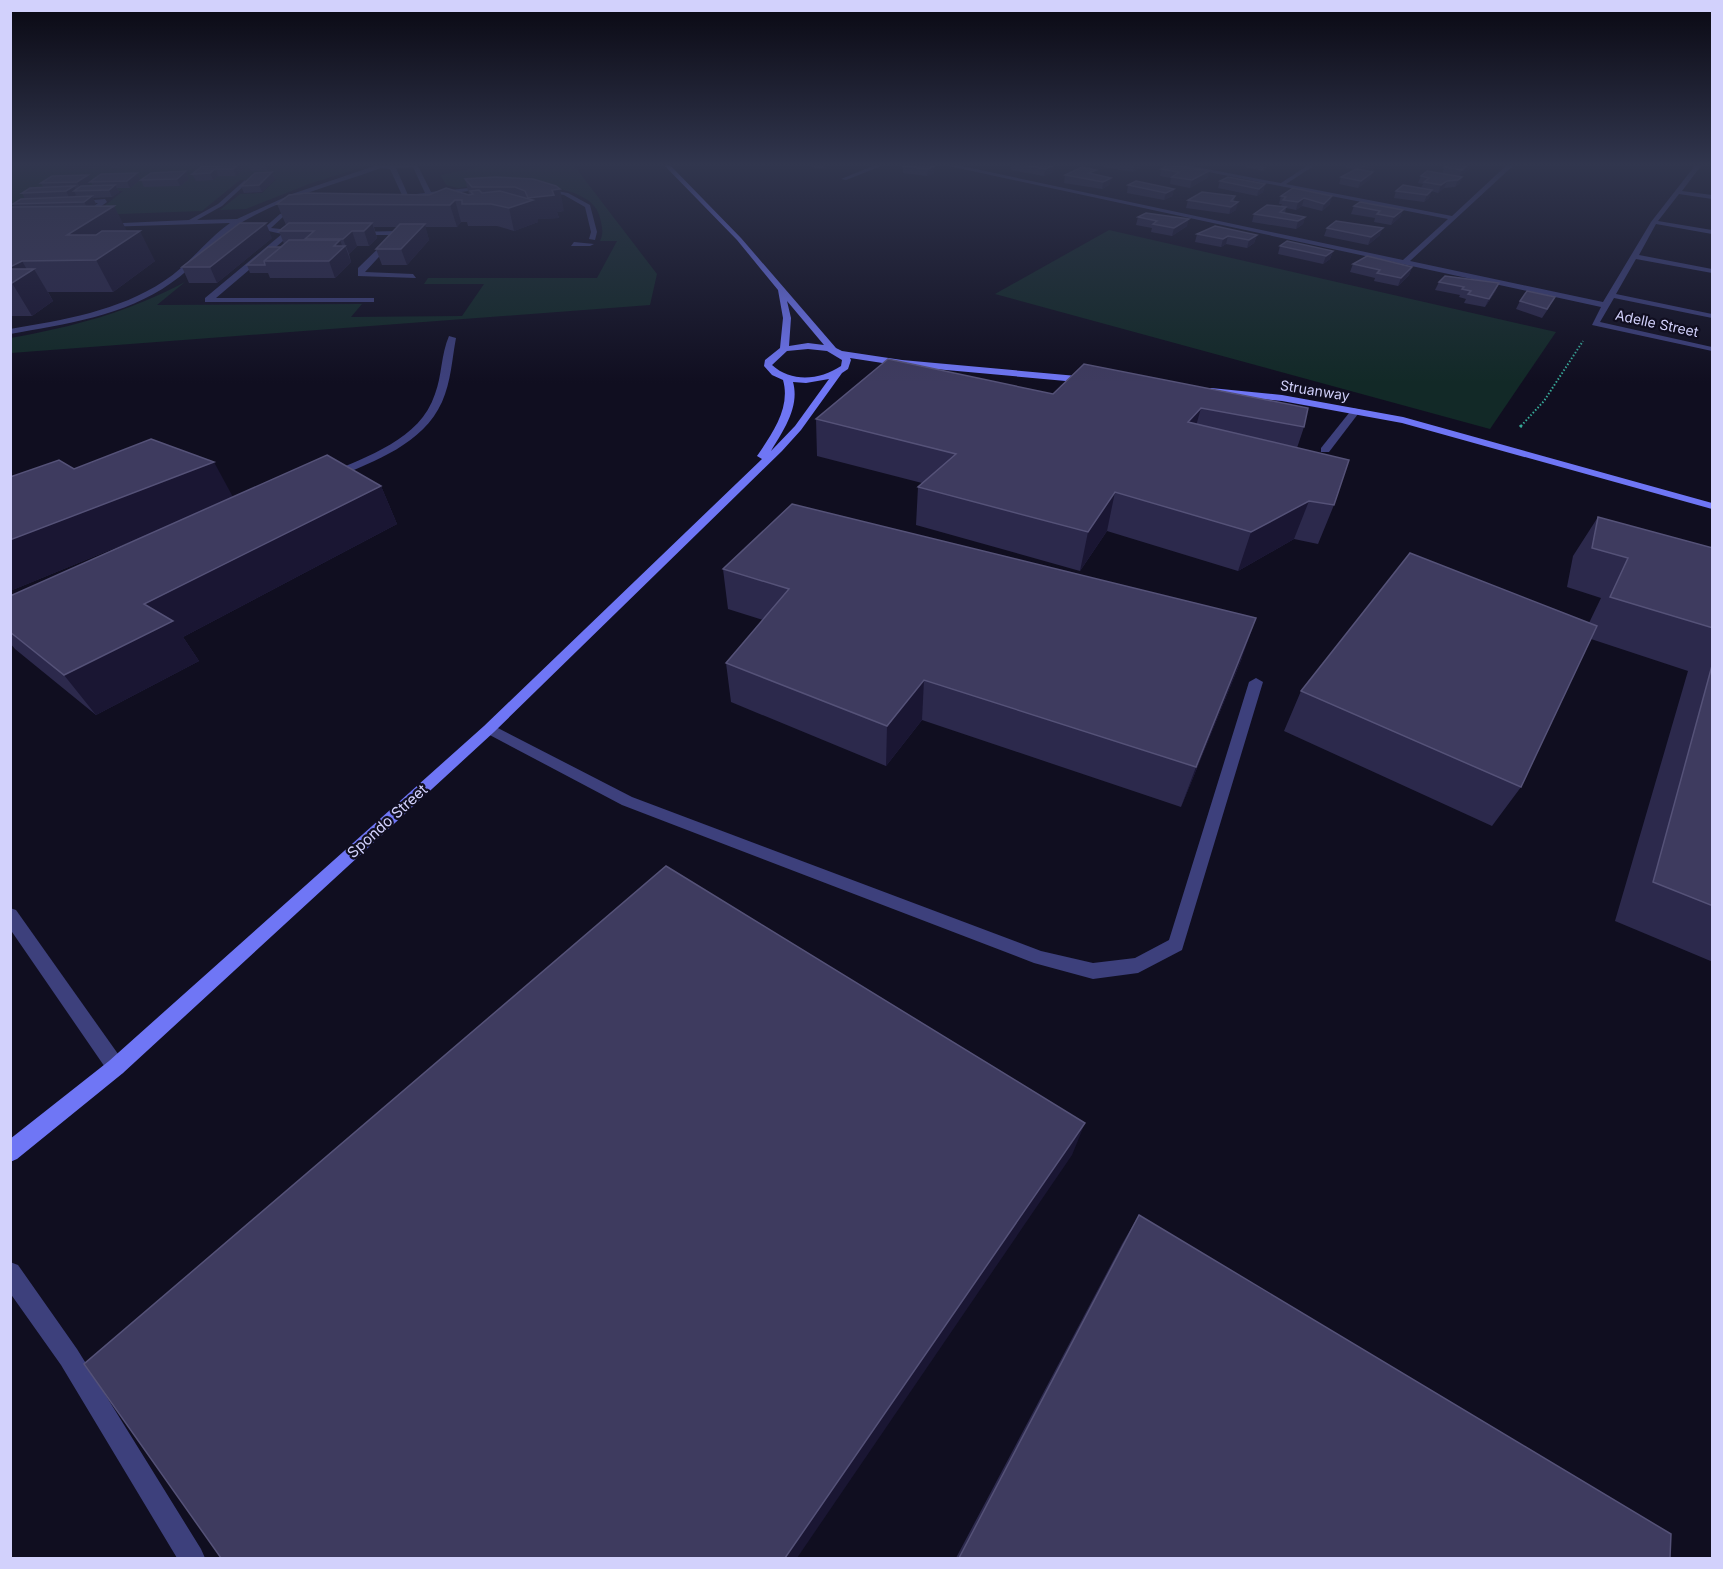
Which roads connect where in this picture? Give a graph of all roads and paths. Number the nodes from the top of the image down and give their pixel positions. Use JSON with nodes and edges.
{"nodes":[{"id":1,"x":221,"y":236,"type":"edge"},
{"id":2,"x":284,"y":236,"type":"edge"},
{"id":3,"x":395,"y":236,"type":"edge"},
{"id":4,"x":591,"y":236,"type":"edge"},
{"id":5,"x":736,"y":236,"type":"edge"},
{"id":6,"x":1279,"y":236,"type":"edge"},
{"id":7,"x":1433,"y":236,"type":"edge"},
{"id":8,"x":1646,"y":236,"type":"edge"},
{"id":9,"x":574,"y":244,"type":"dead end"},
{"id":10,"x":1634,"y":256,"type":"junction"},
{"id":11,"x":1404,"y":263,"type":"junction"},
{"id":12,"x":1713,"y":271,"type":"edge"},
{"id":13,"x":413,"y":276,"type":"dead end"},
{"id":14,"x":779,"y":287,"type":"junction"},
{"id":15,"x":1612,"y":295,"type":"junction"},
{"id":16,"x":371,"y":300,"type":"dead end"},
{"id":17,"x":1604,"y":305,"type":"junction"},
{"id":18,"x":1713,"y":316,"type":"edge"},
{"id":19,"x":1595,"y":323,"type":"junction"},
{"id":20,"x":10,"y":332,"type":"edge"},
{"id":21,"x":452,"y":338,"type":"dead end"},
{"id":22,"x":832,"y":349,"type":"junction"},
{"id":23,"x":1713,"y":349,"type":"edge"},
{"id":24,"x":784,"y":350,"type":"junction"},
{"id":25,"x":842,"y":354,"type":"junction"},
{"id":26,"x":902,"y":363,"type":"junction"},
{"id":27,"x":842,"y":370,"type":"junction"},
{"id":28,"x":787,"y":378,"type":"junction"},
{"id":29,"x":1097,"y":380,"type":"edge"},
{"id":30,"x":1197,"y":390,"type":"edge"},
{"id":31,"x":1356,"y":410,"type":"junction"},
{"id":32,"x":1502,"y":447,"type":"junction"},
{"id":33,"x":1324,"y":450,"type":"dead end"},
{"id":34,"x":750,"y":476,"type":"junction"},
{"id":35,"x":318,"y":482,"type":"edge"},
{"id":36,"x":1713,"y":506,"type":"edge"},
{"id":37,"x":1256,"y":682,"type":"dead end"},
{"id":38,"x":489,"y":729,"type":"junction"},
{"id":39,"x":10,"y":915,"type":"edge"},
{"id":40,"x":116,"y":1067,"type":"junction"},
{"id":41,"x":10,"y":1152,"type":"edge"},
{"id":42,"x":10,"y":1273,"type":"edge"},
{"id":43,"x":192,"y":1558,"type":"edge"}],
"edges":[{"from":1,"to":20,"type":"street"},
{"from":2,"to":16,"type":"street"},
{"from":3,"to":13,"type":"street"},
{"from":4,"to":9,"type":"street"},
{"from":5,"to":14,"type":"main road"},
{"from":6,"to":11,"type":"street"},
{"from":7,"to":11,"type":"street"},
{"from":8,"to":10,"type":"street"},
{"from":10,"to":12,"type":"street"},
{"from":10,"to":15,"type":"street"},
{"from":11,"to":17,"type":"street"},
{"from":14,"to":22,"type":"main road"},
{"from":14,"to":24,"type":"main road"},
{"from":15,"to":17,"type":"street"},
{"from":15,"to":18,"type":"street"},
{"from":17,"to":19,"type":"street"},
{"from":19,"to":23,"type":"street","name":"Adelle Street"},
{"from":19,"to":32,"type":"path"},
{"from":21,"to":35,"type":"street"},
{"from":22,"to":24,"type":"main road"},
{"from":22,"to":25,"type":"main road"},
{"from":24,"to":28,"type":"main road"},
{"from":25,"to":26,"type":"main road"},
{"from":25,"to":27,"type":"main road"},
{"from":26,"to":27,"type":"main road"},
{"from":26,"to":29,"type":"main road"},
{"from":27,"to":28,"type":"main road"},
{"from":27,"to":34,"type":"main road","name":"Spondo Street"},
{"from":28,"to":34,"type":"main road","name":"Spondo Street"},
{"from":30,"to":31,"type":"main road","name":"Struanway"},
{"from":31,"to":32,"type":"main road","name":"Struanway"},
{"from":31,"to":33,"type":"street"},
{"from":32,"to":36,"type":"main road","name":"Struanway"},
{"from":34,"to":38,"type":"main road","name":"Spondo Street"},
{"from":37,"to":38,"type":"street"},
{"from":38,"to":40,"type":"main road","name":"Spondo Street"},
{"from":39,"to":40,"type":"street"},
{"from":40,"to":41,"type":"main road","name":"Spondo Street"},
{"from":42,"to":43,"type":"street"}]}
